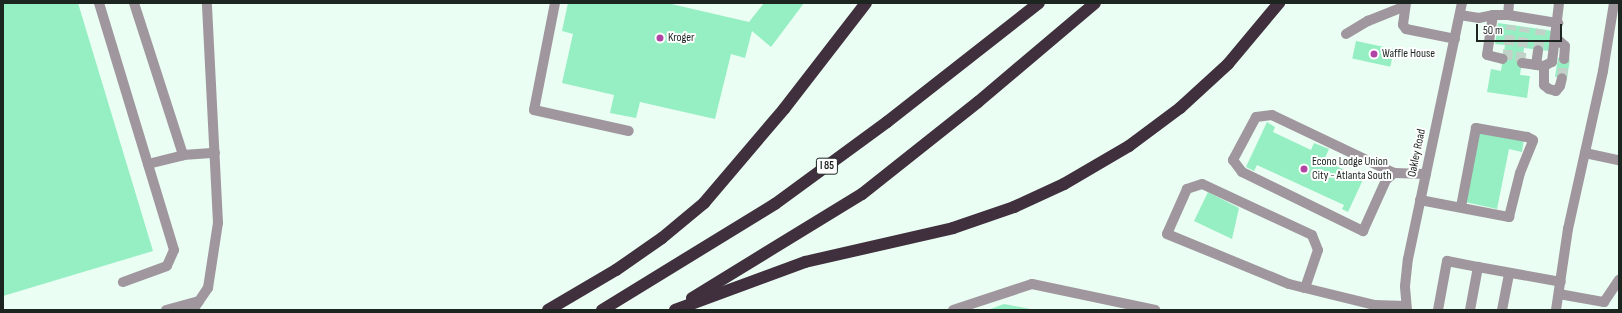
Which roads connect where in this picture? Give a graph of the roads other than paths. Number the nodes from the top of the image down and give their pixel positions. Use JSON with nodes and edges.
{"nodes":[{"id":1,"x":99,"y":3,"type":"edge"},
{"id":2,"x":134,"y":3,"type":"edge"},
{"id":3,"x":207,"y":3,"type":"edge"},
{"id":4,"x":555,"y":3,"type":"edge"},
{"id":5,"x":866,"y":3,"type":"edge"},
{"id":6,"x":1039,"y":3,"type":"edge"},
{"id":7,"x":1095,"y":3,"type":"edge"},
{"id":8,"x":1279,"y":3,"type":"edge"},
{"id":9,"x":1462,"y":3,"type":"edge"},
{"id":10,"x":1509,"y":3,"type":"edge"},
{"id":11,"x":1559,"y":3,"type":"edge"},
{"id":12,"x":1614,"y":3,"type":"edge"},
{"id":13,"x":1406,"y":4,"type":"edge"},
{"id":14,"x":1460,"y":15,"type":"junction"},
{"id":15,"x":1493,"y":15,"type":"junction"},
{"id":16,"x":1510,"y":19,"type":"junction"},
{"id":17,"x":1558,"y":23,"type":"junction"},
{"id":18,"x":1346,"y":34,"type":"dead end"},
{"id":19,"x":1556,"y":38,"type":"junction"},
{"id":20,"x":1454,"y":39,"type":"junction"},
{"id":21,"x":1538,"y":50,"type":"tunnel mouth"},
{"id":22,"x":1503,"y":59,"type":"dead end"},
{"id":23,"x":1564,"y":59,"type":"tunnel mouth"},
{"id":24,"x":1522,"y":63,"type":"dead end"},
{"id":25,"x":1540,"y":66,"type":"junction"},
{"id":26,"x":1562,"y":78,"type":"tunnel mouth"},
{"id":27,"x":629,"y":131,"type":"dead end"},
{"id":28,"x":215,"y":153,"type":"junction"},
{"id":29,"x":1585,"y":153,"type":"junction"},
{"id":30,"x":183,"y":155,"type":"junction"},
{"id":31,"x":1619,"y":160,"type":"edge"},
{"id":32,"x":148,"y":164,"type":"junction"},
{"id":33,"x":1394,"y":173,"type":"junction"},
{"id":34,"x":1426,"y":174,"type":"junction"},
{"id":35,"x":1420,"y":200,"type":"junction"},
{"id":36,"x":1461,"y":207,"type":"junction"},
{"id":37,"x":1478,"y":268,"type":"junction"},
{"id":38,"x":1509,"y":274,"type":"junction"},
{"id":39,"x":1619,"y":280,"type":"edge"},
{"id":40,"x":123,"y":282,"type":"dead end"},
{"id":41,"x":1561,"y":282,"type":"junction"},
{"id":42,"x":1305,"y":288,"type":"junction"},
{"id":43,"x":1560,"y":294,"type":"junction"},
{"id":44,"x":196,"y":306,"type":"edge"},
{"id":45,"x":1406,"y":308,"type":"edge"},
{"id":46,"x":166,"y":310,"type":"edge"},
{"id":47,"x":548,"y":310,"type":"edge"},
{"id":48,"x":602,"y":310,"type":"edge"},
{"id":49,"x":673,"y":310,"type":"edge"},
{"id":50,"x":954,"y":310,"type":"edge"},
{"id":51,"x":1155,"y":310,"type":"edge"},
{"id":52,"x":1438,"y":310,"type":"edge"},
{"id":53,"x":1470,"y":310,"type":"edge"},
{"id":54,"x":1502,"y":310,"type":"edge"},
{"id":55,"x":1556,"y":310,"type":"edge"}],
"edges":[{"from":1,"to":32,"type":"street"},
{"from":2,"to":30,"type":"street"},
{"from":3,"to":28,"type":"street"},
{"from":4,"to":27,"type":"street"},
{"from":5,"to":47,"type":"highway"},
{"from":6,"to":48,"type":"highway","number":"I 85"},
{"from":7,"to":49,"type":"highway"},
{"from":8,"to":49,"type":"highway"},
{"from":9,"to":14,"type":"street","name":"Oakley Road"},
{"from":10,"to":16,"type":"street"},
{"from":11,"to":17,"type":"street"},
{"from":12,"to":29,"type":"street"},
{"from":13,"to":18,"type":"street"},
{"from":13,"to":20,"type":"street"},
{"from":14,"to":15,"type":"street"},
{"from":14,"to":20,"type":"street","name":"Oakley Road"},
{"from":15,"to":16,"type":"street"},
{"from":15,"to":22,"type":"street"},
{"from":16,"to":17,"type":"street"},
{"from":17,"to":19,"type":"street"},
{"from":19,"to":23,"type":"street"},
{"from":19,"to":25,"type":"street"},
{"from":20,"to":34,"type":"street","name":"Oakley Road"},
{"from":21,"to":25,"type":"street"},
{"from":24,"to":25,"type":"street"},
{"from":25,"to":26,"type":"street"},
{"from":28,"to":30,"type":"street"},
{"from":28,"to":44,"type":"street"},
{"from":29,"to":31,"type":"street"},
{"from":29,"to":41,"type":"street"},
{"from":30,"to":32,"type":"street"},
{"from":32,"to":40,"type":"street"},
{"from":33,"to":33,"type":"street"},
{"from":33,"to":34,"type":"street"},
{"from":34,"to":35,"type":"street","name":"Oakley Road"},
{"from":35,"to":36,"type":"street"},
{"from":35,"to":45,"type":"street","name":"Oakley Road"},
{"from":36,"to":36,"type":"street"},
{"from":37,"to":38,"type":"street"},
{"from":37,"to":52,"type":"street"},
{"from":37,"to":53,"type":"street"},
{"from":38,"to":41,"type":"street"},
{"from":38,"to":54,"type":"street"},
{"from":39,"to":43,"type":"street"},
{"from":41,"to":43,"type":"street"},
{"from":42,"to":42,"type":"street"},
{"from":42,"to":45,"type":"street"},
{"from":43,"to":55,"type":"street"},
{"from":44,"to":46,"type":"street"},
{"from":50,"to":51,"type":"street"}]}
